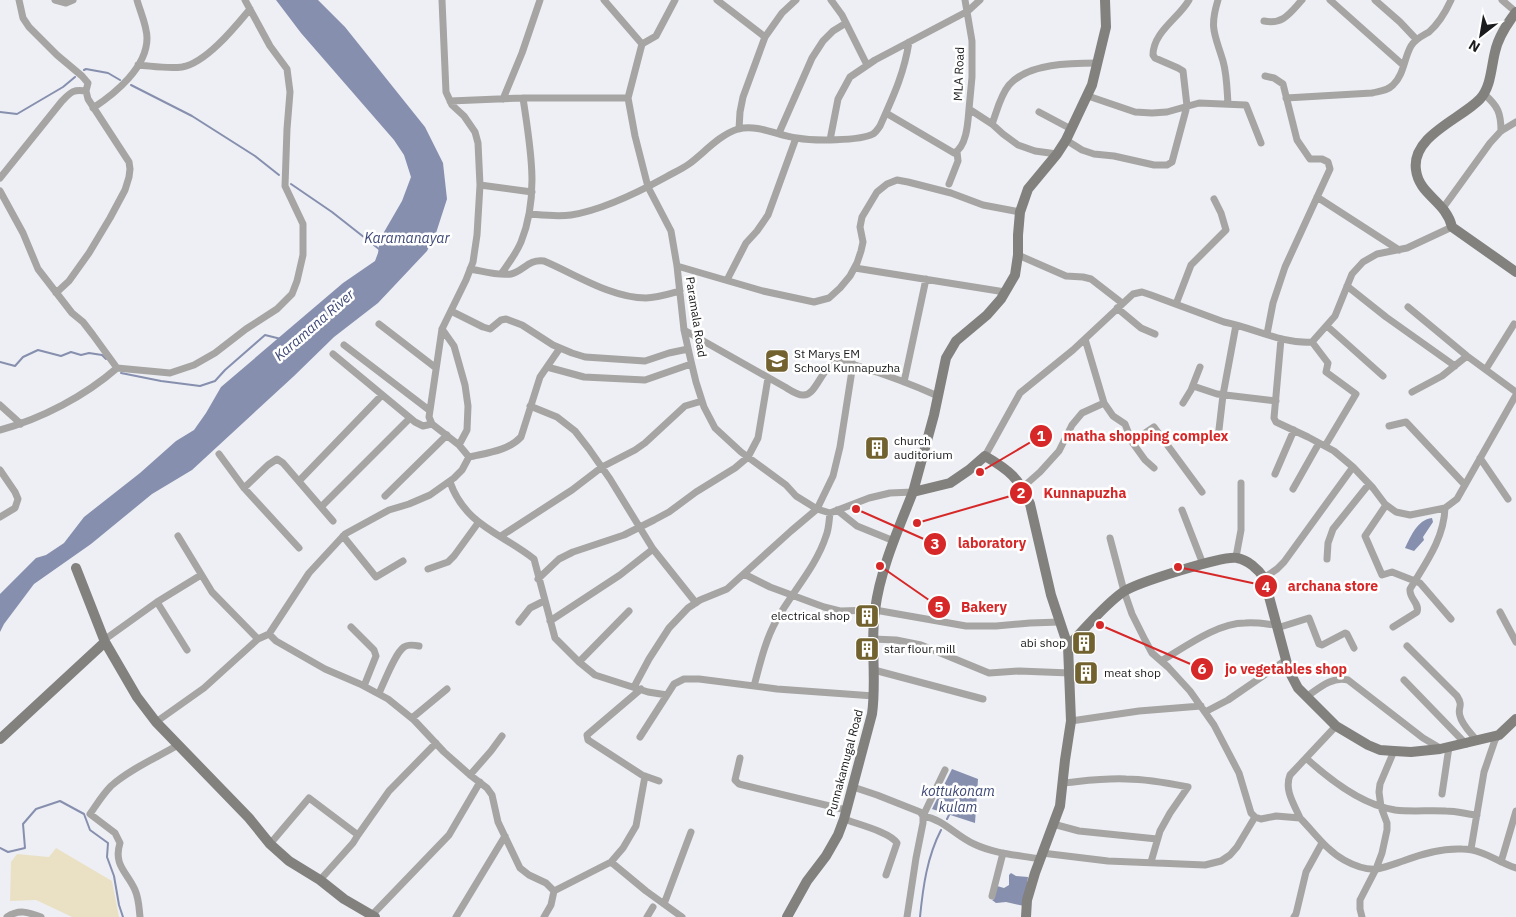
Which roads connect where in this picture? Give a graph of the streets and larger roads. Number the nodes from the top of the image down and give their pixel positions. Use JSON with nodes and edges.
{"nodes":[{"id":1,"x":19,"y":0,"type":"edge"},
{"id":2,"x":55,"y":0,"type":"edge"},
{"id":3,"x":73,"y":0,"type":"edge"},
{"id":4,"x":137,"y":0,"type":"edge"},
{"id":5,"x":245,"y":0,"type":"edge"},
{"id":6,"x":442,"y":0,"type":"edge"},
{"id":7,"x":540,"y":0,"type":"edge"},
{"id":8,"x":604,"y":0,"type":"edge"},
{"id":9,"x":675,"y":0,"type":"edge"},
{"id":10,"x":717,"y":0,"type":"edge"},
{"id":11,"x":733,"y":0,"type":"edge"},
{"id":12,"x":796,"y":0,"type":"edge"},
{"id":13,"x":831,"y":0,"type":"edge"},
{"id":14,"x":964,"y":0,"type":"edge"},
{"id":15,"x":980,"y":0,"type":"edge"},
{"id":16,"x":1105,"y":0,"type":"edge"},
{"id":17,"x":1189,"y":0,"type":"edge"},
{"id":18,"x":1218,"y":0,"type":"edge"},
{"id":19,"x":1302,"y":0,"type":"edge"},
{"id":20,"x":1330,"y":0,"type":"edge"},
{"id":21,"x":1375,"y":0,"type":"edge"},
{"id":22,"x":1451,"y":0,"type":"edge"},
{"id":23,"x":1502,"y":0,"type":"edge"},
{"id":24,"x":728,"y":8,"type":"junction"},
{"id":25,"x":250,"y":9,"type":"junction"},
{"id":26,"x":968,"y":12,"type":"junction"},
{"id":27,"x":1516,"y":12,"type":"edge"},
{"id":28,"x":1264,"y":21,"type":"dead end"},
{"id":29,"x":846,"y":23,"type":"junction"},
{"id":30,"x":765,"y":37,"type":"junction"},
{"id":31,"x":1416,"y":39,"type":"junction"},
{"id":32,"x":909,"y":42,"type":"junction"},
{"id":33,"x":642,"y":44,"type":"junction"},
{"id":34,"x":1098,"y":63,"type":"junction"},
{"id":35,"x":138,"y":65,"type":"junction"},
{"id":36,"x":867,"y":65,"type":"junction"},
{"id":37,"x":1404,"y":65,"type":"junction"},
{"id":38,"x":1265,"y":76,"type":"dead end"},
{"id":39,"x":86,"y":91,"type":"junction"},
{"id":40,"x":1484,"y":94,"type":"junction"},
{"id":41,"x":1088,"y":96,"type":"junction"},
{"id":42,"x":523,"y":98,"type":"junction"},
{"id":43,"x":628,"y":98,"type":"junction"},
{"id":44,"x":1286,"y":98,"type":"junction"},
{"id":45,"x":503,"y":99,"type":"junction"},
{"id":46,"x":450,"y":101,"type":"junction"},
{"id":47,"x":1228,"y":104,"type":"junction"},
{"id":48,"x":1187,"y":106,"type":"junction"},
{"id":49,"x":94,"y":108,"type":"junction"},
{"id":50,"x":969,"y":109,"type":"junction"},
{"id":51,"x":1039,"y":112,"type":"dead end"},
{"id":52,"x":886,"y":113,"type":"junction"},
{"id":53,"x":1516,"y":122,"type":"edge"},
{"id":54,"x":992,"y":124,"type":"junction"},
{"id":55,"x":739,"y":129,"type":"junction"},
{"id":56,"x":1071,"y":129,"type":"junction"},
{"id":57,"x":1501,"y":131,"type":"junction"},
{"id":58,"x":779,"y":133,"type":"junction"},
{"id":59,"x":796,"y":138,"type":"junction"},
{"id":60,"x":830,"y":140,"type":"junction"},
{"id":61,"x":1066,"y":140,"type":"junction"},
{"id":62,"x":1261,"y":143,"type":"dead end"},
{"id":63,"x":957,"y":152,"type":"junction"},
{"id":64,"x":1057,"y":154,"type":"junction"},
{"id":65,"x":0,"y":178,"type":"edge"},
{"id":66,"x":949,"y":184,"type":"dead end"},
{"id":67,"x":480,"y":185,"type":"junction"},
{"id":68,"x":648,"y":187,"type":"junction"},
{"id":69,"x":0,"y":191,"type":"edge"},
{"id":70,"x":532,"y":192,"type":"junction"},
{"id":71,"x":1317,"y":197,"type":"junction"},
{"id":72,"x":1214,"y":199,"type":"dead end"},
{"id":73,"x":1443,"y":208,"type":"junction"},
{"id":74,"x":1020,"y":212,"type":"junction"},
{"id":75,"x":529,"y":214,"type":"junction"},
{"id":76,"x":1452,"y":226,"type":"junction"},
{"id":77,"x":1399,"y":250,"type":"junction"},
{"id":78,"x":1018,"y":255,"type":"junction"},
{"id":79,"x":677,"y":266,"type":"junction"},
{"id":80,"x":855,"y":268,"type":"junction"},
{"id":81,"x":470,"y":269,"type":"junction"},
{"id":82,"x":1516,"y":272,"type":"edge"},
{"id":83,"x":501,"y":274,"type":"junction"},
{"id":84,"x":926,"y":279,"type":"junction"},
{"id":85,"x":727,"y":280,"type":"junction"},
{"id":86,"x":1347,"y":286,"type":"junction"},
{"id":87,"x":680,"y":291,"type":"junction"},
{"id":88,"x":1005,"y":292,"type":"junction"},
{"id":89,"x":56,"y":293,"type":"junction"},
{"id":90,"x":1176,"y":304,"type":"junction"},
{"id":91,"x":1119,"y":306,"type":"junction"},
{"id":92,"x":1408,"y":307,"type":"dead end"},
{"id":93,"x":451,"y":311,"type":"junction"},
{"id":94,"x":379,"y":324,"type":"dead end"},
{"id":95,"x":1514,"y":324,"type":"dead end"},
{"id":96,"x":1236,"y":325,"type":"junction"},
{"id":97,"x":1327,"y":326,"type":"junction"},
{"id":98,"x":442,"y":329,"type":"junction"},
{"id":99,"x":684,"y":330,"type":"junction"},
{"id":100,"x":1155,"y":334,"type":"dead end"},
{"id":101,"x":1267,"y":334,"type":"junction"},
{"id":102,"x":1085,"y":339,"type":"junction"},
{"id":103,"x":1281,"y":339,"type":"junction"},
{"id":104,"x":1312,"y":342,"type":"junction"},
{"id":105,"x":344,"y":345,"type":"dead end"},
{"id":106,"x":560,"y":348,"type":"junction"},
{"id":107,"x":688,"y":349,"type":"junction"},
{"id":108,"x":333,"y":354,"type":"dead end"},
{"id":109,"x":1467,"y":356,"type":"junction"},
{"id":110,"x":692,"y":364,"type":"junction"},
{"id":111,"x":853,"y":364,"type":"junction"},
{"id":112,"x":1455,"y":366,"type":"junction"},
{"id":113,"x":547,"y":367,"type":"junction"},
{"id":114,"x":1200,"y":367,"type":"dead end"},
{"id":115,"x":117,"y":368,"type":"junction"},
{"id":116,"x":436,"y":368,"type":"junction"},
{"id":117,"x":1486,"y":369,"type":"junction"},
{"id":118,"x":1383,"y":376,"type":"dead end"},
{"id":119,"x":768,"y":378,"type":"junction"},
{"id":120,"x":904,"y":382,"type":"junction"},
{"id":121,"x":1193,"y":386,"type":"junction"},
{"id":122,"x":1412,"y":392,"type":"dead end"},
{"id":123,"x":1516,"y":393,"type":"edge"},
{"id":124,"x":382,"y":395,"type":"junction"},
{"id":125,"x":1223,"y":395,"type":"junction"},
{"id":126,"x":938,"y":396,"type":"junction"},
{"id":127,"x":702,"y":401,"type":"junction"},
{"id":128,"x":1276,"y":401,"type":"junction"},
{"id":129,"x":1104,"y":403,"type":"junction"},
{"id":130,"x":1184,"y":403,"type":"dead end"},
{"id":131,"x":0,"y":404,"type":"edge"},
{"id":132,"x":530,"y":406,"type":"junction"},
{"id":133,"x":429,"y":410,"type":"junction"},
{"id":134,"x":410,"y":418,"type":"junction"},
{"id":135,"x":21,"y":424,"type":"junction"},
{"id":136,"x":432,"y":424,"type":"junction"},
{"id":137,"x":1389,"y":426,"type":"dead end"},
{"id":138,"x":0,"y":430,"type":"edge"},
{"id":139,"x":1294,"y":430,"type":"junction"},
{"id":140,"x":447,"y":435,"type":"junction"},
{"id":141,"x":1218,"y":438,"type":"dead end"},
{"id":142,"x":1132,"y":442,"type":"junction"},
{"id":143,"x":459,"y":445,"type":"junction"},
{"id":144,"x":1322,"y":445,"type":"junction"},
{"id":145,"x":219,"y":454,"type":"dead end"},
{"id":146,"x":985,"y":456,"type":"junction"},
{"id":147,"x":469,"y":457,"type":"junction"},
{"id":148,"x":748,"y":457,"type":"junction"},
{"id":149,"x":1480,"y":458,"type":"junction"},
{"id":150,"x":602,"y":467,"type":"junction"},
{"id":151,"x":1353,"y":467,"type":"junction"},
{"id":152,"x":1154,"y":468,"type":"dead end"},
{"id":153,"x":0,"y":470,"type":"edge"},
{"id":154,"x":1275,"y":474,"type":"dead end"},
{"id":155,"x":299,"y":481,"type":"junction"},
{"id":156,"x":450,"y":482,"type":"junction"},
{"id":157,"x":1241,"y":483,"type":"dead end"},
{"id":158,"x":1369,"y":484,"type":"junction"},
{"id":159,"x":1465,"y":485,"type":"junction"},
{"id":160,"x":1023,"y":487,"type":"junction"},
{"id":161,"x":244,"y":488,"type":"junction"},
{"id":162,"x":1293,"y":489,"type":"dead end"},
{"id":163,"x":913,"y":492,"type":"junction"},
{"id":164,"x":1202,"y":492,"type":"dead end"},
{"id":165,"x":385,"y":496,"type":"dead end"},
{"id":166,"x":1508,"y":499,"type":"dead end"},
{"id":167,"x":1386,"y":505,"type":"junction"},
{"id":168,"x":321,"y":507,"type":"junction"},
{"id":169,"x":1445,"y":508,"type":"junction"},
{"id":170,"x":817,"y":509,"type":"junction"},
{"id":171,"x":1182,"y":510,"type":"dead end"},
{"id":172,"x":833,"y":512,"type":"junction"},
{"id":173,"x":0,"y":517,"type":"edge"},
{"id":174,"x":333,"y":521,"type":"dead end"},
{"id":175,"x":478,"y":523,"type":"junction"},
{"id":176,"x":640,"y":527,"type":"junction"},
{"id":177,"x":178,"y":536,"type":"dead end"},
{"id":178,"x":342,"y":536,"type":"junction"},
{"id":179,"x":501,"y":536,"type":"junction"},
{"id":180,"x":1110,"y":538,"type":"dead end"},
{"id":181,"x":894,"y":541,"type":"junction"},
{"id":182,"x":299,"y":548,"type":"dead end"},
{"id":183,"x":653,"y":549,"type":"junction"},
{"id":184,"x":1236,"y":557,"type":"junction"},
{"id":185,"x":1327,"y":559,"type":"dead end"},
{"id":186,"x":403,"y":561,"type":"dead end"},
{"id":187,"x":1203,"y":564,"type":"junction"},
{"id":188,"x":76,"y":568,"type":"dead end"},
{"id":189,"x":428,"y":569,"type":"dead end"},
{"id":190,"x":744,"y":574,"type":"junction"},
{"id":191,"x":201,"y":575,"type":"junction"},
{"id":192,"x":1264,"y":578,"type":"junction"},
{"id":193,"x":538,"y":579,"type":"junction"},
{"id":194,"x":1415,"y":581,"type":"junction"},
{"id":195,"x":1124,"y":591,"type":"junction"},
{"id":196,"x":792,"y":594,"type":"junction"},
{"id":197,"x":544,"y":600,"type":"junction"},
{"id":198,"x":157,"y":602,"type":"junction"},
{"id":199,"x":696,"y":603,"type":"junction"},
{"id":200,"x":875,"y":610,"type":"junction"},
{"id":201,"x":628,"y":611,"type":"dead end"},
{"id":202,"x":1500,"y":612,"type":"dead end"},
{"id":203,"x":1451,"y":619,"type":"dead end"},
{"id":204,"x":550,"y":621,"type":"junction"},
{"id":205,"x":518,"y":622,"type":"dead end"},
{"id":206,"x":1060,"y":622,"type":"junction"},
{"id":207,"x":1277,"y":626,"type":"junction"},
{"id":208,"x":351,"y":627,"type":"dead end"},
{"id":209,"x":1393,"y":627,"type":"dead end"},
{"id":210,"x":269,"y":634,"type":"junction"},
{"id":211,"x":258,"y":639,"type":"junction"},
{"id":212,"x":873,"y":639,"type":"junction"},
{"id":213,"x":104,"y":641,"type":"junction"},
{"id":214,"x":1516,"y":642,"type":"edge"},
{"id":215,"x":419,"y":646,"type":"dead end"},
{"id":216,"x":1068,"y":646,"type":"junction"},
{"id":217,"x":1407,"y":646,"type":"dead end"},
{"id":218,"x":1354,"y":648,"type":"dead end"},
{"id":219,"x":187,"y":650,"type":"dead end"},
{"id":220,"x":1286,"y":660,"type":"junction"},
{"id":221,"x":1161,"y":661,"type":"junction"},
{"id":222,"x":579,"y":662,"type":"junction"},
{"id":223,"x":874,"y":670,"type":"junction"},
{"id":224,"x":1070,"y":673,"type":"junction"},
{"id":225,"x":1404,"y":680,"type":"dead end"},
{"id":226,"x":364,"y":686,"type":"junction"},
{"id":227,"x":754,"y":686,"type":"junction"},
{"id":228,"x":638,"y":688,"type":"junction"},
{"id":229,"x":447,"y":689,"type":"dead end"},
{"id":230,"x":379,"y":694,"type":"junction"},
{"id":231,"x":667,"y":694,"type":"junction"},
{"id":232,"x":874,"y":696,"type":"junction"},
{"id":233,"x":1306,"y":696,"type":"junction"},
{"id":234,"x":983,"y":699,"type":"dead end"},
{"id":235,"x":1203,"y":709,"type":"junction"},
{"id":236,"x":412,"y":718,"type":"junction"},
{"id":237,"x":1516,"y":719,"type":"edge"},
{"id":238,"x":1071,"y":721,"type":"junction"},
{"id":239,"x":156,"y":722,"type":"junction"},
{"id":240,"x":1336,"y":726,"type":"junction"},
{"id":241,"x":502,"y":736,"type":"dead end"},
{"id":242,"x":1499,"y":736,"type":"junction"},
{"id":243,"x":640,"y":737,"type":"dead end"},
{"id":244,"x":0,"y":739,"type":"edge"},
{"id":245,"x":1477,"y":741,"type":"junction"},
{"id":246,"x":436,"y":743,"type":"junction"},
{"id":247,"x":1466,"y":744,"type":"junction"},
{"id":248,"x":178,"y":745,"type":"junction"},
{"id":249,"x":1444,"y":748,"type":"junction"},
{"id":250,"x":1394,"y":751,"type":"junction"},
{"id":251,"x":740,"y":758,"type":"dead end"},
{"id":252,"x":1306,"y":758,"type":"junction"},
{"id":253,"x":945,"y":770,"type":"dead end"},
{"id":254,"x":470,"y":775,"type":"junction"},
{"id":255,"x":645,"y":776,"type":"junction"},
{"id":256,"x":659,"y":781,"type":"dead end"},
{"id":257,"x":480,"y":782,"type":"junction"},
{"id":258,"x":1063,"y":783,"type":"junction"},
{"id":259,"x":852,"y":787,"type":"junction"},
{"id":260,"x":1442,"y":794,"type":"dead end"},
{"id":261,"x":1381,"y":806,"type":"junction"},
{"id":262,"x":1516,"y":811,"type":"edge"},
{"id":263,"x":845,"y":815,"type":"junction"},
{"id":264,"x":1477,"y":815,"type":"junction"},
{"id":265,"x":923,"y":816,"type":"junction"},
{"id":266,"x":1255,"y":817,"type":"junction"},
{"id":267,"x":1300,"y":818,"type":"junction"},
{"id":268,"x":1053,"y":824,"type":"junction"},
{"id":269,"x":691,"y":832,"type":"dead end"},
{"id":270,"x":358,"y":835,"type":"junction"},
{"id":271,"x":505,"y":836,"type":"junction"},
{"id":272,"x":1157,"y":839,"type":"junction"},
{"id":273,"x":1322,"y":843,"type":"junction"},
{"id":274,"x":270,"y":844,"type":"junction"},
{"id":275,"x":1471,"y":849,"type":"junction"},
{"id":276,"x":1003,"y":853,"type":"junction"},
{"id":277,"x":1041,"y":856,"type":"junction"},
{"id":278,"x":611,"y":862,"type":"junction"},
{"id":279,"x":1151,"y":862,"type":"junction"},
{"id":280,"x":1501,"y":862,"type":"junction"},
{"id":281,"x":1516,"y":868,"type":"edge"},
{"id":282,"x":1376,"y":869,"type":"junction"},
{"id":283,"x":886,"y":875,"type":"dead end"},
{"id":284,"x":320,"y":880,"type":"junction"},
{"id":285,"x":554,"y":891,"type":"junction"},
{"id":286,"x":992,"y":896,"type":"dead end"},
{"id":287,"x":664,"y":904,"type":"junction"},
{"id":288,"x":653,"y":907,"type":"dead end"},
{"id":289,"x":373,"y":916,"type":"edge"},
{"id":290,"x":6,"y":917,"type":"edge"},
{"id":291,"x":41,"y":917,"type":"edge"},
{"id":292,"x":139,"y":917,"type":"edge"},
{"id":293,"x":456,"y":917,"type":"edge"},
{"id":294,"x":544,"y":917,"type":"edge"},
{"id":295,"x":647,"y":917,"type":"edge"},
{"id":296,"x":682,"y":917,"type":"edge"},
{"id":297,"x":788,"y":917,"type":"edge"},
{"id":298,"x":907,"y":917,"type":"edge"},
{"id":299,"x":1026,"y":917,"type":"edge"},
{"id":300,"x":1294,"y":917,"type":"edge"},
{"id":301,"x":1362,"y":917,"type":"edge"}],
"edges":[{"from":1,"to":39,"type":"street"},
{"from":2,"to":3,"type":"street"},
{"from":4,"to":35,"type":"street"},
{"from":5,"to":25,"type":"street"},
{"from":6,"to":46,"type":"street"},
{"from":7,"to":45,"type":"street"},
{"from":8,"to":33,"type":"street"},
{"from":9,"to":33,"type":"street"},
{"from":10,"to":24,"type":"street"},
{"from":11,"to":24,"type":"street"},
{"from":12,"to":30,"type":"street"},
{"from":13,"to":29,"type":"street"},
{"from":14,"to":26,"type":"street","name":"MLA Road"},
{"from":15,"to":26,"type":"street"},
{"from":16,"to":34,"type":"street","name":"Punnakamugal Road"},
{"from":17,"to":48,"type":"street"},
{"from":18,"to":47,"type":"street"},
{"from":19,"to":28,"type":"street"},
{"from":20,"to":37,"type":"street"},
{"from":21,"to":31,"type":"street"},
{"from":22,"to":31,"type":"street"},
{"from":23,"to":27,"type":"street"},
{"from":24,"to":30,"type":"street"},
{"from":25,"to":35,"type":"street"},
{"from":25,"to":115,"type":"street"},
{"from":26,"to":32,"type":"street"},
{"from":26,"to":50,"type":"street","name":"MLA Road"},
{"from":27,"to":40,"type":"street"},
{"from":29,"to":36,"type":"street"},
{"from":29,"to":58,"type":"street"},
{"from":30,"to":55,"type":"street"},
{"from":31,"to":37,"type":"street"},
{"from":32,"to":36,"type":"street"},
{"from":32,"to":52,"type":"street"},
{"from":33,"to":43,"type":"street","name":"Paramala Road"},
{"from":34,"to":41,"type":"street","name":"Punnakamugal Road"},
{"from":34,"to":54,"type":"street"},
{"from":35,"to":49,"type":"street"},
{"from":36,"to":60,"type":"street"},
{"from":37,"to":44,"type":"street"},
{"from":38,"to":44,"type":"street"},
{"from":39,"to":49,"type":"street"},
{"from":39,"to":65,"type":"street"},
{"from":40,"to":57,"type":"street"},
{"from":40,"to":73,"type":"street"},
{"from":41,"to":48,"type":"street"},
{"from":41,"to":56,"type":"street","name":"Punnakamugal Road"},
{"from":42,"to":43,"type":"street"},
{"from":42,"to":45,"type":"street"},
{"from":42,"to":70,"type":"street"},
{"from":43,"to":68,"type":"street","name":"Paramala Road"},
{"from":44,"to":71,"type":"street"},
{"from":45,"to":46,"type":"street"},
{"from":46,"to":67,"type":"street"},
{"from":47,"to":48,"type":"street"},
{"from":47,"to":62,"type":"street"},
{"from":48,"to":61,"type":"street"},
{"from":49,"to":89,"type":"street"},
{"from":50,"to":54,"type":"street","name":"MLA Road"},
{"from":50,"to":63,"type":"street"},
{"from":51,"to":56,"type":"street"},
{"from":52,"to":60,"type":"street"},
{"from":52,"to":63,"type":"street"},
{"from":53,"to":57,"type":"street"},
{"from":54,"to":64,"type":"street","name":"MLA Road"},
{"from":55,"to":58,"type":"street"},
{"from":55,"to":68,"type":"street"},
{"from":56,"to":61,"type":"street","name":"Punnakamugal Road"},
{"from":57,"to":73,"type":"street"},
{"from":58,"to":59,"type":"street"},
{"from":59,"to":60,"type":"street"},
{"from":59,"to":85,"type":"street"},
{"from":61,"to":64,"type":"street","name":"Punnakamugal Road"},
{"from":63,"to":66,"type":"street"},
{"from":64,"to":74,"type":"street","name":"Punnakamugal Road"},
{"from":67,"to":70,"type":"street"},
{"from":67,"to":81,"type":"street"},
{"from":68,"to":75,"type":"street"},
{"from":68,"to":79,"type":"street","name":"Paramala Road"},
{"from":69,"to":89,"type":"street"},
{"from":70,"to":75,"type":"street"},
{"from":71,"to":77,"type":"street"},
{"from":71,"to":101,"type":"street"},
{"from":72,"to":90,"type":"street"},
{"from":73,"to":76,"type":"street"},
{"from":74,"to":78,"type":"street","name":"Punnakamugal Road"},
{"from":74,"to":80,"type":"street"},
{"from":75,"to":83,"type":"street"},
{"from":76,"to":77,"type":"street"},
{"from":76,"to":82,"type":"street"},
{"from":77,"to":86,"type":"street"},
{"from":78,"to":88,"type":"street","name":"Punnakamugal Road"},
{"from":78,"to":91,"type":"street"},
{"from":79,"to":85,"type":"street"},
{"from":79,"to":87,"type":"street","name":"Paramala Road"},
{"from":80,"to":84,"type":"street"},
{"from":80,"to":85,"type":"street"},
{"from":81,"to":83,"type":"street"},
{"from":81,"to":93,"type":"street"},
{"from":83,"to":87,"type":"street"},
{"from":84,"to":88,"type":"street"},
{"from":84,"to":120,"type":"street"},
{"from":86,"to":97,"type":"street"},
{"from":86,"to":112,"type":"street"},
{"from":87,"to":99,"type":"street","name":"Paramala Road"},
{"from":88,"to":126,"type":"street","name":"Punnakamugal Road"},
{"from":89,"to":115,"type":"street"},
{"from":90,"to":91,"type":"street"},
{"from":90,"to":96,"type":"street"},
{"from":91,"to":100,"type":"street"},
{"from":91,"to":102,"type":"street"},
{"from":92,"to":109,"type":"street"},
{"from":93,"to":98,"type":"street"},
{"from":93,"to":106,"type":"street"},
{"from":94,"to":116,"type":"street"},
{"from":95,"to":117,"type":"street"},
{"from":96,"to":101,"type":"street"},
{"from":96,"to":125,"type":"street"},
{"from":97,"to":104,"type":"street"},
{"from":97,"to":118,"type":"street"},
{"from":98,"to":116,"type":"street"},
{"from":98,"to":143,"type":"street"},
{"from":99,"to":107,"type":"street","name":"Paramala Road"},
{"from":99,"to":119,"type":"street"},
{"from":101,"to":103,"type":"street"},
{"from":102,"to":129,"type":"street"},
{"from":102,"to":146,"type":"street"},
{"from":103,"to":104,"type":"street"},
{"from":103,"to":128,"type":"street"},
{"from":104,"to":144,"type":"street"},
{"from":105,"to":133,"type":"street"},
{"from":106,"to":107,"type":"street"},
{"from":106,"to":113,"type":"street"},
{"from":107,"to":110,"type":"street","name":"Paramala Road"},
{"from":108,"to":124,"type":"street"},
{"from":109,"to":112,"type":"street"},
{"from":109,"to":117,"type":"street"},
{"from":110,"to":113,"type":"street"},
{"from":110,"to":127,"type":"street","name":"Paramala Road"},
{"from":111,"to":119,"type":"street"},
{"from":111,"to":120,"type":"street"},
{"from":111,"to":170,"type":"street"},
{"from":112,"to":122,"type":"street"},
{"from":113,"to":132,"type":"street"},
{"from":114,"to":121,"type":"street"},
{"from":115,"to":135,"type":"street"},
{"from":116,"to":133,"type":"street"},
{"from":117,"to":123,"type":"street"},
{"from":119,"to":148,"type":"street"},
{"from":120,"to":126,"type":"street"},
{"from":121,"to":125,"type":"street"},
{"from":121,"to":130,"type":"street"},
{"from":123,"to":149,"type":"street"},
{"from":124,"to":134,"type":"street"},
{"from":124,"to":155,"type":"street"},
{"from":125,"to":128,"type":"street"},
{"from":125,"to":141,"type":"street"},
{"from":126,"to":163,"type":"street","name":"Punnakamugal Road"},
{"from":127,"to":148,"type":"street","name":"Paramala Road"},
{"from":127,"to":150,"type":"street"},
{"from":128,"to":139,"type":"street"},
{"from":129,"to":142,"type":"street"},
{"from":129,"to":160,"type":"street"},
{"from":131,"to":135,"type":"street"},
{"from":132,"to":147,"type":"street"},
{"from":132,"to":150,"type":"street"},
{"from":133,"to":136,"type":"street"},
{"from":134,"to":136,"type":"street"},
{"from":134,"to":168,"type":"street"},
{"from":135,"to":138,"type":"street"},
{"from":136,"to":140,"type":"street"},
{"from":137,"to":159,"type":"street"},
{"from":139,"to":144,"type":"street"},
{"from":139,"to":154,"type":"street"},
{"from":140,"to":143,"type":"street"},
{"from":140,"to":165,"type":"street"},
{"from":142,"to":152,"type":"street"},
{"from":142,"to":164,"type":"street"},
{"from":143,"to":147,"type":"street"},
{"from":144,"to":151,"type":"street"},
{"from":144,"to":162,"type":"street"},
{"from":145,"to":161,"type":"street"},
{"from":146,"to":160,"type":"street"},
{"from":146,"to":163,"type":"street"},
{"from":147,"to":156,"type":"street"},
{"from":148,"to":170,"type":"street","name":"Paramala Road"},
{"from":148,"to":176,"type":"street"},
{"from":149,"to":159,"type":"street"},
{"from":149,"to":166,"type":"street"},
{"from":150,"to":176,"type":"street"},
{"from":150,"to":179,"type":"street"},
{"from":151,"to":158,"type":"street"},
{"from":151,"to":192,"type":"street"},
{"from":153,"to":173,"type":"street"},
{"from":155,"to":161,"type":"street"},
{"from":155,"to":168,"type":"street"},
{"from":156,"to":175,"type":"street"},
{"from":156,"to":178,"type":"street"},
{"from":157,"to":184,"type":"street"},
{"from":158,"to":167,"type":"street"},
{"from":158,"to":185,"type":"street"},
{"from":159,"to":169,"type":"street"},
{"from":160,"to":206,"type":"street"},
{"from":161,"to":182,"type":"street"},
{"from":163,"to":172,"type":"street"},
{"from":163,"to":181,"type":"street","name":"Punnakamugal Road"},
{"from":167,"to":169,"type":"street"},
{"from":167,"to":194,"type":"street"},
{"from":168,"to":174,"type":"street"},
{"from":169,"to":194,"type":"street"},
{"from":170,"to":172,"type":"street","name":"Paramala Road"},
{"from":170,"to":190,"type":"street"},
{"from":171,"to":187,"type":"street"},
{"from":172,"to":181,"type":"street"},
{"from":172,"to":196,"type":"street"},
{"from":175,"to":179,"type":"street"},
{"from":175,"to":189,"type":"street"},
{"from":176,"to":183,"type":"street"},
{"from":176,"to":193,"type":"street"},
{"from":177,"to":191,"type":"street"},
{"from":178,"to":186,"type":"street"},
{"from":178,"to":210,"type":"street"},
{"from":179,"to":193,"type":"street"},
{"from":180,"to":195,"type":"street"},
{"from":181,"to":200,"type":"street","name":"Punnakamugal Road"},
{"from":183,"to":199,"type":"street"},
{"from":183,"to":204,"type":"street"},
{"from":184,"to":187,"type":"street"},
{"from":184,"to":192,"type":"street"},
{"from":187,"to":195,"type":"street"},
{"from":188,"to":213,"type":"street"},
{"from":190,"to":196,"type":"street"},
{"from":190,"to":199,"type":"street"},
{"from":191,"to":198,"type":"street"},
{"from":191,"to":211,"type":"street"},
{"from":192,"to":207,"type":"street"},
{"from":193,"to":197,"type":"street"},
{"from":194,"to":203,"type":"street"},
{"from":194,"to":209,"type":"street"},
{"from":195,"to":216,"type":"street"},
{"from":195,"to":221,"type":"street"},
{"from":196,"to":200,"type":"street"},
{"from":196,"to":227,"type":"street"},
{"from":197,"to":204,"type":"street"},
{"from":197,"to":205,"type":"street"},
{"from":198,"to":213,"type":"street"},
{"from":198,"to":219,"type":"street"},
{"from":199,"to":228,"type":"street"},
{"from":200,"to":206,"type":"street"},
{"from":200,"to":212,"type":"street","name":"Punnakamugal Road"},
{"from":201,"to":222,"type":"street"},
{"from":202,"to":214,"type":"street"},
{"from":204,"to":222,"type":"street"},
{"from":206,"to":216,"type":"street"},
{"from":207,"to":218,"type":"street"},
{"from":207,"to":220,"type":"street"},
{"from":207,"to":221,"type":"street"},
{"from":208,"to":226,"type":"street"},
{"from":210,"to":211,"type":"street"},
{"from":210,"to":226,"type":"street"},
{"from":211,"to":239,"type":"street"},
{"from":212,"to":223,"type":"street","name":"Punnakamugal Road"},
{"from":212,"to":224,"type":"street"},
{"from":213,"to":239,"type":"street"},
{"from":213,"to":244,"type":"street"},
{"from":215,"to":230,"type":"street"},
{"from":216,"to":224,"type":"street"},
{"from":217,"to":245,"type":"street"},
{"from":220,"to":233,"type":"street"},
{"from":220,"to":235,"type":"street"},
{"from":221,"to":235,"type":"street"},
{"from":222,"to":228,"type":"street"},
{"from":223,"to":232,"type":"street","name":"Punnakamugal Road"},
{"from":223,"to":234,"type":"street"},
{"from":224,"to":238,"type":"street"},
{"from":225,"to":247,"type":"street"},
{"from":226,"to":230,"type":"street"},
{"from":227,"to":231,"type":"street"},
{"from":227,"to":232,"type":"street"},
{"from":228,"to":231,"type":"street"},
{"from":228,"to":255,"type":"street"},
{"from":229,"to":236,"type":"street"},
{"from":230,"to":236,"type":"street"},
{"from":231,"to":243,"type":"street"},
{"from":232,"to":259,"type":"street","name":"Punnakamugal Road"},
{"from":233,"to":240,"type":"street"},
{"from":233,"to":249,"type":"street"},
{"from":235,"to":238,"type":"street"},
{"from":235,"to":266,"type":"street"},
{"from":236,"to":246,"type":"street"},
{"from":237,"to":242,"type":"street"},
{"from":238,"to":258,"type":"street"},
{"from":239,"to":248,"type":"street"},
{"from":240,"to":250,"type":"street"},
{"from":240,"to":252,"type":"street"},
{"from":241,"to":254,"type":"street"},
{"from":242,"to":245,"type":"street"},
{"from":242,"to":264,"type":"street"},
{"from":245,"to":247,"type":"street"},
{"from":246,"to":254,"type":"street"},
{"from":246,"to":270,"type":"street"},
{"from":247,"to":249,"type":"street"},
{"from":248,"to":274,"type":"street"},
{"from":248,"to":292,"type":"street"},
{"from":249,"to":250,"type":"street"},
{"from":249,"to":260,"type":"street"},
{"from":250,"to":261,"type":"street"},
{"from":251,"to":263,"type":"street"},
{"from":252,"to":261,"type":"street"},
{"from":252,"to":267,"type":"street"},
{"from":253,"to":265,"type":"street"},
{"from":254,"to":257,"type":"street"},
{"from":255,"to":256,"type":"street"},
{"from":255,"to":278,"type":"street"},
{"from":257,"to":271,"type":"street"},
{"from":257,"to":289,"type":"street"},
{"from":258,"to":268,"type":"street"},
{"from":258,"to":272,"type":"street"},
{"from":259,"to":263,"type":"street","name":"Punnakamugal Road"},
{"from":259,"to":265,"type":"street"},
{"from":261,"to":264,"type":"street"},
{"from":261,"to":282,"type":"street"},
{"from":262,"to":280,"type":"street"},
{"from":263,"to":283,"type":"street"},
{"from":263,"to":297,"type":"street","name":"Punnakamugal Road"},
{"from":264,"to":275,"type":"street"},
{"from":265,"to":276,"type":"street"},
{"from":265,"to":298,"type":"street"},
{"from":266,"to":267,"type":"street"},
{"from":266,"to":279,"type":"street"},
{"from":267,"to":273,"type":"street"},
{"from":268,"to":272,"type":"street"},
{"from":268,"to":277,"type":"street"},
{"from":269,"to":287,"type":"street"},
{"from":270,"to":274,"type":"street"},
{"from":270,"to":284,"type":"street"},
{"from":271,"to":285,"type":"street"},
{"from":271,"to":293,"type":"street"},
{"from":272,"to":279,"type":"street"},
{"from":273,"to":282,"type":"street"},
{"from":273,"to":300,"type":"street"},
{"from":274,"to":284,"type":"street"},
{"from":275,"to":280,"type":"street"},
{"from":275,"to":282,"type":"street"},
{"from":276,"to":277,"type":"street"},
{"from":276,"to":286,"type":"street"},
{"from":277,"to":279,"type":"street"},
{"from":277,"to":299,"type":"street"},
{"from":278,"to":285,"type":"street"},
{"from":278,"to":287,"type":"street"},
{"from":280,"to":281,"type":"street"},
{"from":282,"to":301,"type":"street"},
{"from":284,"to":289,"type":"street"},
{"from":285,"to":294,"type":"street"},
{"from":287,"to":296,"type":"street"},
{"from":288,"to":295,"type":"street"},
{"from":290,"to":291,"type":"street"}]}
